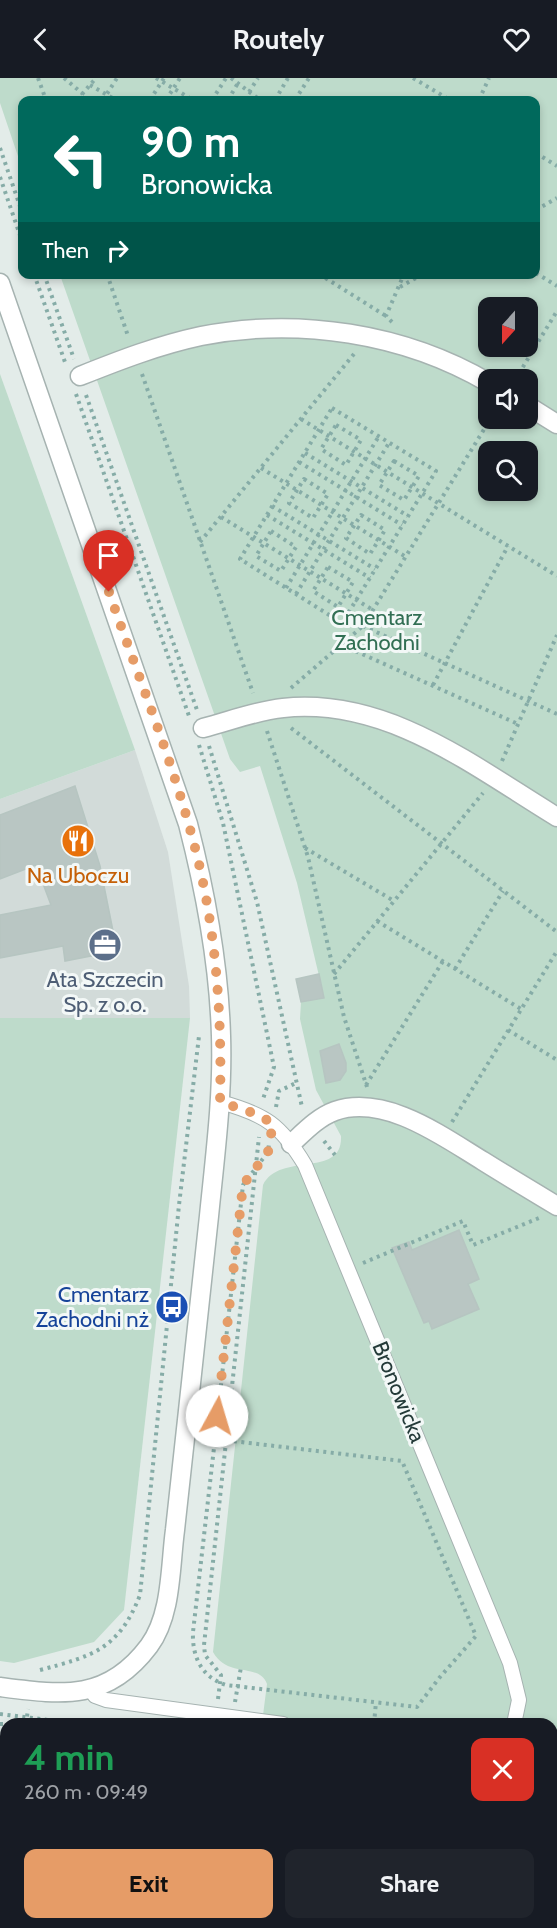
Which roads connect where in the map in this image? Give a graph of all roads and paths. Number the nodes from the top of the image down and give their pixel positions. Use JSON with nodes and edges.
{"nodes":[{"id":1,"x":38,"y":78,"type":"edge"},
{"id":2,"x":64,"y":78,"type":"edge"},
{"id":3,"x":96,"y":78,"type":"edge"},
{"id":4,"x":117,"y":78,"type":"edge"},
{"id":5,"x":156,"y":78,"type":"edge"},
{"id":6,"x":180,"y":78,"type":"edge"},
{"id":7,"x":226,"y":78,"type":"edge"},
{"id":8,"x":231,"y":78,"type":"edge"},
{"id":9,"x":258,"y":78,"type":"edge"},
{"id":10,"x":288,"y":78,"type":"edge"},
{"id":11,"x":309,"y":78,"type":"edge"},
{"id":12,"x":413,"y":78,"type":"edge"},
{"id":13,"x":489,"y":78,"type":"edge"},
{"id":14,"x":163,"y":80,"type":"edge"},
{"id":15,"x":238,"y":83,"type":"junction"},
{"id":16,"x":90,"y":85,"type":"junction"},
{"id":17,"x":174,"y":88,"type":"junction"},
{"id":18,"x":249,"y":92,"type":"junction"},
{"id":19,"x":83,"y":94,"type":"joint"},
{"id":20,"x":107,"y":95,"type":"joint"},
{"id":21,"x":45,"y":96,"type":"edge"},
{"id":22,"x":153,"y":96,"type":"edge"},
{"id":23,"x":169,"y":96,"type":"edge"},
{"id":24,"x":187,"y":96,"type":"edge"},
{"id":25,"x":215,"y":96,"type":"edge"},
{"id":26,"x":230,"y":96,"type":"edge"},
{"id":27,"x":254,"y":96,"type":"edge"},
{"id":28,"x":277,"y":96,"type":"edge"},
{"id":29,"x":298,"y":96,"type":"edge"},
{"id":30,"x":443,"y":96,"type":"edge"},
{"id":31,"x":482,"y":96,"type":"edge"},
{"id":32,"x":0,"y":148,"type":"edge"},
{"id":33,"x":540,"y":155,"type":"edge"},
{"id":34,"x":557,"y":166,"type":"edge"},
{"id":35,"x":0,"y":177,"type":"edge"},
{"id":36,"x":557,"y":198,"type":"edge"},
{"id":37,"x":18,"y":200,"type":"edge"},
{"id":38,"x":540,"y":208,"type":"edge"},
{"id":39,"x":18,"y":229,"type":"edge"},
{"id":40,"x":540,"y":275,"type":"edge"},
{"id":41,"x":109,"y":279,"type":"edge"},
{"id":42,"x":327,"y":279,"type":"edge"},
{"id":43,"x":402,"y":279,"type":"edge"},
{"id":44,"x":414,"y":279,"type":"edge"},
{"id":45,"x":0,"y":283,"type":"edge"},
{"id":46,"x":557,"y":286,"type":"edge"},
{"id":47,"x":398,"y":288,"type":"junction"},
{"id":48,"x":557,"y":311,"type":"edge"},
{"id":49,"x":386,"y":316,"type":"junction"},
{"id":50,"x":368,"y":337,"type":"junction"},
{"id":51,"x":400,"y":345,"type":"junction"},
{"id":52,"x":135,"y":354,"type":"junction"},
{"id":53,"x":522,"y":369,"type":"edge"},
{"id":54,"x":80,"y":376,"type":"dead end"},
{"id":55,"x":478,"y":377,"type":"edge"},
{"id":56,"x":538,"y":412,"type":"edge"},
{"id":57,"x":301,"y":419,"type":"junction"},
{"id":58,"x":557,"y":424,"type":"edge"},
{"id":59,"x":484,"y":429,"type":"edge"},
{"id":60,"x":318,"y":430,"type":"junction"},
{"id":61,"x":329,"y":436,"type":"junction"},
{"id":62,"x":379,"y":436,"type":"junction"},
{"id":63,"x":389,"y":443,"type":"junction"},
{"id":64,"x":354,"y":452,"type":"junction"},
{"id":65,"x":305,"y":453,"type":"junction"},
{"id":66,"x":365,"y":459,"type":"junction"},
{"id":67,"x":299,"y":462,"type":"junction"},
{"id":68,"x":376,"y":465,"type":"junction"},
{"id":69,"x":261,"y":468,"type":"junction"},
{"id":70,"x":387,"y":472,"type":"junction"},
{"id":71,"x":351,"y":481,"type":"junction"},
{"id":72,"x":286,"y":483,"type":"junction"},
{"id":73,"x":412,"y":487,"type":"junction"},
{"id":74,"x":362,"y":488,"type":"junction"},
{"id":75,"x":297,"y":490,"type":"junction"},
{"id":76,"x":346,"y":490,"type":"junction"},
{"id":77,"x":422,"y":493,"type":"junction"},
{"id":78,"x":356,"y":497,"type":"junction"},
{"id":79,"x":439,"y":504,"type":"junction"},
{"id":80,"x":321,"y":505,"type":"junction"},
{"id":81,"x":272,"y":506,"type":"junction"},
{"id":82,"x":333,"y":512,"type":"junction"},
{"id":83,"x":267,"y":515,"type":"junction"},
{"id":84,"x":408,"y":516,"type":"junction"},
{"id":85,"x":221,"y":517,"type":"junction"},
{"id":86,"x":343,"y":518,"type":"junction"},
{"id":87,"x":354,"y":525,"type":"junction"},
{"id":88,"x":402,"y":525,"type":"junction"},
{"id":89,"x":319,"y":534,"type":"junction"},
{"id":90,"x":254,"y":537,"type":"junction"},
{"id":91,"x":379,"y":540,"type":"junction"},
{"id":92,"x":329,"y":541,"type":"junction"},
{"id":93,"x":200,"y":542,"type":"junction"},
{"id":94,"x":264,"y":543,"type":"junction"},
{"id":95,"x":313,"y":543,"type":"junction"},
{"id":96,"x":389,"y":546,"type":"junction"},
{"id":97,"x":508,"y":546,"type":"junction"},
{"id":98,"x":324,"y":549,"type":"junction"},
{"id":99,"x":406,"y":556,"type":"junction"},
{"id":100,"x":289,"y":558,"type":"junction"},
{"id":101,"x":300,"y":565,"type":"junction"},
{"id":102,"x":375,"y":569,"type":"junction"},
{"id":103,"x":310,"y":571,"type":"junction"},
{"id":104,"x":557,"y":576,"type":"edge"},
{"id":105,"x":321,"y":578,"type":"junction"},
{"id":106,"x":370,"y":578,"type":"junction"},
{"id":107,"x":286,"y":588,"type":"junction"},
{"id":108,"x":296,"y":594,"type":"junction"},
{"id":109,"x":346,"y":594,"type":"junction"},
{"id":110,"x":356,"y":600,"type":"junction"},
{"id":111,"x":373,"y":610,"type":"junction"},
{"id":112,"x":363,"y":626,"type":"junction"},
{"id":113,"x":557,"y":636,"type":"edge"},
{"id":114,"x":342,"y":645,"type":"junction"},
{"id":115,"x":447,"y":664,"type":"junction"},
{"id":116,"x":433,"y":686,"type":"junction"},
{"id":117,"x":290,"y":689,"type":"dead end"},
{"id":118,"x":528,"y":701,"type":"junction"},
{"id":119,"x":264,"y":711,"type":"junction"},
{"id":120,"x":557,"y":714,"type":"edge"},
{"id":121,"x":518,"y":724,"type":"junction"},
{"id":122,"x":203,"y":728,"type":"dead end"},
{"id":123,"x":494,"y":779,"type":"junction"},
{"id":124,"x":557,"y":818,"type":"edge"},
{"id":125,"x":441,"y":843,"type":"junction"},
{"id":126,"x":305,"y":848,"type":"junction"},
{"id":127,"x":503,"y":891,"type":"junction"},
{"id":128,"x":394,"y":901,"type":"junction"},
{"id":129,"x":377,"y":921,"type":"junction"},
{"id":130,"x":557,"y":932,"type":"edge"},
{"id":131,"x":557,"y":951,"type":"edge"},
{"id":132,"x":443,"y":961,"type":"junction"},
{"id":133,"x":455,"y":969,"type":"junction"},
{"id":134,"x":334,"y":974,"type":"junction"},
{"id":135,"x":522,"y":1009,"type":"junction"},
{"id":136,"x":508,"y":1030,"type":"junction"},
{"id":137,"x":199,"y":1031,"type":"dead end"},
{"id":138,"x":557,"y":1060,"type":"edge"},
{"id":139,"x":296,"y":1083,"type":"dead end"},
{"id":140,"x":366,"y":1085,"type":"junction"},
{"id":141,"x":220,"y":1102,"type":"junction"},
{"id":142,"x":376,"y":1110,"type":"junction"},
{"id":143,"x":273,"y":1123,"type":"junction"},
{"id":144,"x":443,"y":1137,"type":"junction"},
{"id":145,"x":291,"y":1144,"type":"junction"},
{"id":146,"x":556,"y":1205,"type":"edge"},
{"id":147,"x":349,"y":1269,"type":"junction"},
{"id":148,"x":158,"y":1430,"type":"junction"},
{"id":149,"x":185,"y":1435,"type":"junction"},
{"id":150,"x":215,"y":1439,"type":"junction"},
{"id":151,"x":242,"y":1667,"type":"dead end"},
{"id":152,"x":33,"y":1672,"type":"dead end"},
{"id":153,"x":237,"y":1686,"type":"junction"},
{"id":154,"x":0,"y":1688,"type":"edge"},
{"id":155,"x":90,"y":1689,"type":"junction"},
{"id":156,"x":376,"y":1702,"type":"junction"},
{"id":157,"x":0,"y":1714,"type":"edge"},
{"id":158,"x":233,"y":1717,"type":"junction"},
{"id":159,"x":32,"y":1718,"type":"edge"},
{"id":160,"x":240,"y":1718,"type":"edge"},
{"id":161,"x":375,"y":1718,"type":"edge"},
{"id":162,"x":515,"y":1718,"type":"edge"}],
"edges":[{"from":1,"to":21,"type":"path"},
{"from":2,"to":19,"type":"path"},
{"from":3,"to":16,"type":"path"},
{"from":4,"to":20,"type":"path"},
{"from":5,"to":14,"type":"path"},
{"from":6,"to":17,"type":"path"},
{"from":7,"to":25,"type":"path"},
{"from":8,"to":15,"type":"path"},
{"from":9,"to":18,"type":"path"},
{"from":10,"to":28,"type":"path"},
{"from":11,"to":29,"type":"path"},
{"from":12,"to":30,"type":"path"},
{"from":13,"to":31,"type":"path"},
{"from":14,"to":17,"type":"path"},
{"from":14,"to":22,"type":"path"},
{"from":15,"to":18,"type":"path"},
{"from":15,"to":26,"type":"path"},
{"from":16,"to":19,"type":"path"},
{"from":16,"to":20,"type":"path"},
{"from":17,"to":23,"type":"path"},
{"from":17,"to":24,"type":"path"},
{"from":18,"to":27,"type":"path"},
{"from":32,"to":37,"type":"path"},
{"from":33,"to":34,"type":"path"},
{"from":35,"to":39,"type":"path"},
{"from":36,"to":38,"type":"path"},
{"from":40,"to":46,"type":"path"},
{"from":41,"to":52,"type":"path"},
{"from":42,"to":49,"type":"path"},
{"from":43,"to":47,"type":"path"},
{"from":44,"to":47,"type":"path"},
{"from":45,"to":141,"type":"street"},
{"from":47,"to":49,"type":"path"},
{"from":48,"to":53,"type":"path"},
{"from":49,"to":51,"type":"path"},
{"from":50,"to":51,"type":"street"},
{"from":50,"to":52,"type":"street"},
{"from":50,"to":57,"type":"path"},
{"from":51,"to":55,"type":"street"},
{"from":52,"to":54,"type":"street"},
{"from":52,"to":93,"type":"path"},
{"from":56,"to":58,"type":"street"},
{"from":57,"to":60,"type":"path"},
{"from":57,"to":69,"type":"path"},
{"from":59,"to":79,"type":"path"},
{"from":60,"to":61,"type":"path"},
{"from":60,"to":62,"type":"path"},
{"from":60,"to":65,"type":"path"},
{"from":61,"to":64,"type":"path"},
{"from":61,"to":64,"type":"path"},
{"from":61,"to":64,"type":"path"},
{"from":62,"to":63,"type":"path"},
{"from":62,"to":66,"type":"path"},
{"from":63,"to":68,"type":"path"},
{"from":63,"to":77,"type":"path"},
{"from":64,"to":66,"type":"path"},
{"from":65,"to":67,"type":"path"},
{"from":65,"to":71,"type":"path"},
{"from":66,"to":68,"type":"path"},
{"from":66,"to":71,"type":"path"},
{"from":67,"to":72,"type":"path"},
{"from":67,"to":76,"type":"path"},
{"from":68,"to":70,"type":"path"},
{"from":68,"to":74,"type":"path"},
{"from":69,"to":72,"type":"path"},
{"from":69,"to":85,"type":"path"},
{"from":70,"to":73,"type":"path"},
{"from":70,"to":73,"type":"path"},
{"from":70,"to":73,"type":"path"},
{"from":71,"to":74,"type":"path"},
{"from":71,"to":76,"type":"path"},
{"from":72,"to":75,"type":"path"},
{"from":72,"to":81,"type":"path"},
{"from":73,"to":77,"type":"path"},
{"from":74,"to":78,"type":"path"},
{"from":74,"to":84,"type":"path"},
{"from":75,"to":80,"type":"path"},
{"from":75,"to":80,"type":"path"},
{"from":75,"to":80,"type":"path"},
{"from":76,"to":78,"type":"path"},
{"from":76,"to":82,"type":"path"},
{"from":77,"to":79,"type":"path"},
{"from":77,"to":84,"type":"path"},
{"from":78,"to":86,"type":"path"},
{"from":78,"to":88,"type":"path"},
{"from":79,"to":97,"type":"path"},
{"from":79,"to":99,"type":"path"},
{"from":80,"to":82,"type":"path"},
{"from":81,"to":83,"type":"path"},
{"from":81,"to":89,"type":"path"},
{"from":82,"to":86,"type":"path"},
{"from":82,"to":89,"type":"path"},
{"from":83,"to":90,"type":"path"},
{"from":83,"to":95,"type":"path"},
{"from":84,"to":88,"type":"path"},
{"from":85,"to":90,"type":"path"},
{"from":85,"to":93,"type":"path"},
{"from":86,"to":87,"type":"path"},
{"from":86,"to":92,"type":"path"},
{"from":87,"to":91,"type":"path"},
{"from":87,"to":91,"type":"path"},
{"from":87,"to":91,"type":"path"},
{"from":88,"to":96,"type":"path"},
{"from":89,"to":92,"type":"path"},
{"from":89,"to":95,"type":"path"},
{"from":90,"to":94,"type":"path"},
{"from":90,"to":107,"type":"path"},
{"from":91,"to":96,"type":"path"},
{"from":92,"to":98,"type":"path"},
{"from":92,"to":102,"type":"path"},
{"from":93,"to":119,"type":"path"},
{"from":94,"to":100,"type":"path"},
{"from":94,"to":100,"type":"path"},
{"from":94,"to":100,"type":"path"},
{"from":95,"to":98,"type":"path"},
{"from":95,"to":101,"type":"path"},
{"from":96,"to":99,"type":"path"},
{"from":96,"to":102,"type":"path"},
{"from":97,"to":104,"type":"path"},
{"from":97,"to":115,"type":"path"},
{"from":98,"to":103,"type":"path"},
{"from":98,"to":106,"type":"path"},
{"from":99,"to":111,"type":"path"},
{"from":100,"to":101,"type":"path"},
{"from":101,"to":103,"type":"path"},
{"from":101,"to":107,"type":"path"},
{"from":102,"to":106,"type":"path"},
{"from":103,"to":105,"type":"path"},
{"from":103,"to":108,"type":"path"},
{"from":105,"to":109,"type":"path"},
{"from":105,"to":109,"type":"path"},
{"from":105,"to":109,"type":"path"},
{"from":106,"to":110,"type":"path"},
{"from":107,"to":108,"type":"path"},
{"from":108,"to":110,"type":"path"},
{"from":109,"to":110,"type":"path"},
{"from":110,"to":111,"type":"path"},
{"from":111,"to":112,"type":"path"},
{"from":112,"to":114,"type":"path"},
{"from":112,"to":115,"type":"path"},
{"from":113,"to":118,"type":"path"},
{"from":114,"to":116,"type":"path"},
{"from":114,"to":117,"type":"path"},
{"from":115,"to":116,"type":"path"},
{"from":115,"to":118,"type":"path"},
{"from":116,"to":121,"type":"path"},
{"from":118,"to":120,"type":"path"},
{"from":118,"to":121,"type":"path"},
{"from":119,"to":122,"type":"street"},
{"from":119,"to":123,"type":"street"},
{"from":119,"to":125,"type":"path"},
{"from":119,"to":126,"type":"path"},
{"from":121,"to":123,"type":"path"},
{"from":123,"to":124,"type":"street"},
{"from":123,"to":125,"type":"path"},
{"from":125,"to":127,"type":"path"},
{"from":125,"to":128,"type":"path"},
{"from":126,"to":128,"type":"path"},
{"from":126,"to":134,"type":"path"},
{"from":127,"to":130,"type":"path"},
{"from":127,"to":133,"type":"path"},
{"from":128,"to":129,"type":"path"},
{"from":129,"to":132,"type":"path"},
{"from":129,"to":134,"type":"path"},
{"from":131,"to":135,"type":"path"},
{"from":132,"to":133,"type":"path"},
{"from":132,"to":140,"type":"path"},
{"from":133,"to":135,"type":"path"},
{"from":134,"to":140,"type":"path"},
{"from":135,"to":136,"type":"path"},
{"from":136,"to":138,"type":"path"},
{"from":136,"to":144,"type":"path"},
{"from":137,"to":148,"type":"path"},
{"from":139,"to":143,"type":"path"},
{"from":140,"to":142,"type":"path"},
{"from":141,"to":143,"type":"lane","name":"Bronowicka"},
{"from":141,"to":149,"type":"street"},
{"from":142,"to":144,"type":"street"},
{"from":142,"to":145,"type":"street"},
{"from":143,"to":145,"type":"lane","name":"Bronowicka"},
{"from":143,"to":150,"type":"path"},
{"from":144,"to":146,"type":"street"},
{"from":145,"to":147,"type":"lane","name":"Bronowicka"},
{"from":146,"to":147,"type":"path"},
{"from":147,"to":162,"type":"lane","name":"Bronowicka"},
{"from":148,"to":149,"type":"path"},
{"from":148,"to":152,"type":"path"},
{"from":149,"to":150,"type":"path"},
{"from":149,"to":155,"type":"street"},
{"from":150,"to":153,"type":"path"},
{"from":150,"to":156,"type":"path"},
{"from":151,"to":153,"type":"path"},
{"from":153,"to":156,"type":"path"},
{"from":153,"to":158,"type":"path"},
{"from":154,"to":155,"type":"street"},
{"from":155,"to":158,"type":"lane"},
{"from":156,"to":161,"type":"path"},
{"from":157,"to":159,"type":"path"},
{"from":158,"to":160,"type":"lane"}]}
